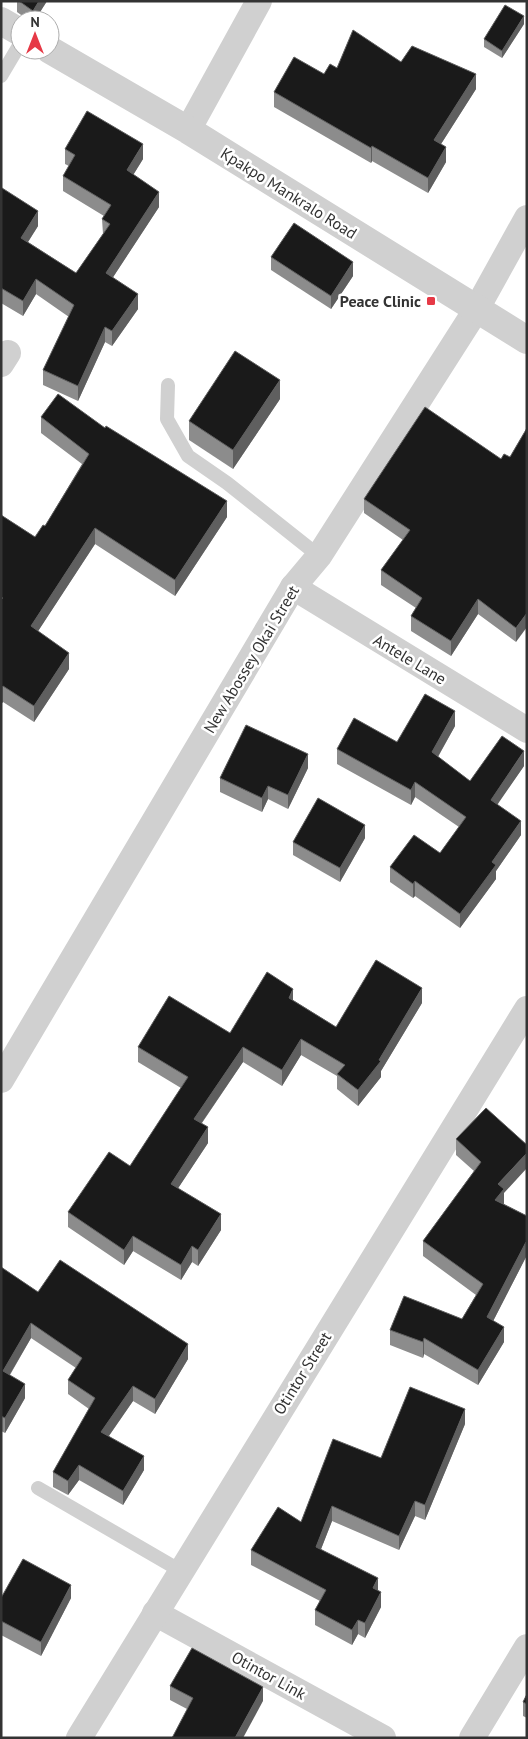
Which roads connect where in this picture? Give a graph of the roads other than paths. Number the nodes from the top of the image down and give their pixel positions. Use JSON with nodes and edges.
{"nodes":[{"id":1,"x":259,"y":1,"type":"edge"},
{"id":2,"x":60,"y":56,"type":"edge"},
{"id":3,"x":10,"y":60,"type":"edge"},
{"id":4,"x":1,"y":76,"type":"edge"},
{"id":5,"x":188,"y":130,"type":"junction"},
{"id":6,"x":527,"y":218,"type":"edge"},
{"id":7,"x":476,"y":310,"type":"junction"},
{"id":8,"x":527,"y":340,"type":"edge"},
{"id":9,"x":168,"y":385,"type":"dead end"},
{"id":10,"x":319,"y":556,"type":"junction"},
{"id":11,"x":293,"y":587,"type":"junction"},
{"id":12,"x":527,"y":730,"type":"edge"},
{"id":13,"x":527,"y":1009,"type":"edge"},
{"id":14,"x":1,"y":1080,"type":"edge"},
{"id":15,"x":38,"y":1488,"type":"dead end"},
{"id":16,"x":181,"y":1571,"type":"junction"},
{"id":17,"x":155,"y":1613,"type":"junction"},
{"id":18,"x":527,"y":1647,"type":"edge"},
{"id":19,"x":79,"y":1738,"type":"edge"},
{"id":20,"x":383,"y":1738,"type":"edge"},
{"id":21,"x":472,"y":1738,"type":"edge"}],
"edges":[{"from":1,"to":5,"type":"street"},
{"from":2,"to":5,"type":"street","name":"Kpakpo Mankralo Road"},
{"from":3,"to":4,"type":"lane"},
{"from":5,"to":7,"type":"street","name":"Kpakpo Mankralo Road"},
{"from":6,"to":7,"type":"street","name":"New Abossey Okai Street"},
{"from":7,"to":8,"type":"street","name":"Kpakpo Mankralo Road"},
{"from":7,"to":10,"type":"street","name":"New Abossey Okai Street"},
{"from":9,"to":10,"type":"lane"},
{"from":10,"to":11,"type":"street","name":"New Abossey Okai Street"},
{"from":11,"to":12,"type":"street","name":"Antele Lane"},
{"from":11,"to":14,"type":"street","name":"New Abossey Okai Street"},
{"from":13,"to":16,"type":"street","name":"Otintor Street"},
{"from":15,"to":16,"type":"lane"},
{"from":16,"to":17,"type":"street","name":"Otintor Street"},
{"from":17,"to":19,"type":"street","name":"Otintor Street"},
{"from":17,"to":20,"type":"street","name":"Otintor Link"},
{"from":18,"to":21,"type":"street"}]}
